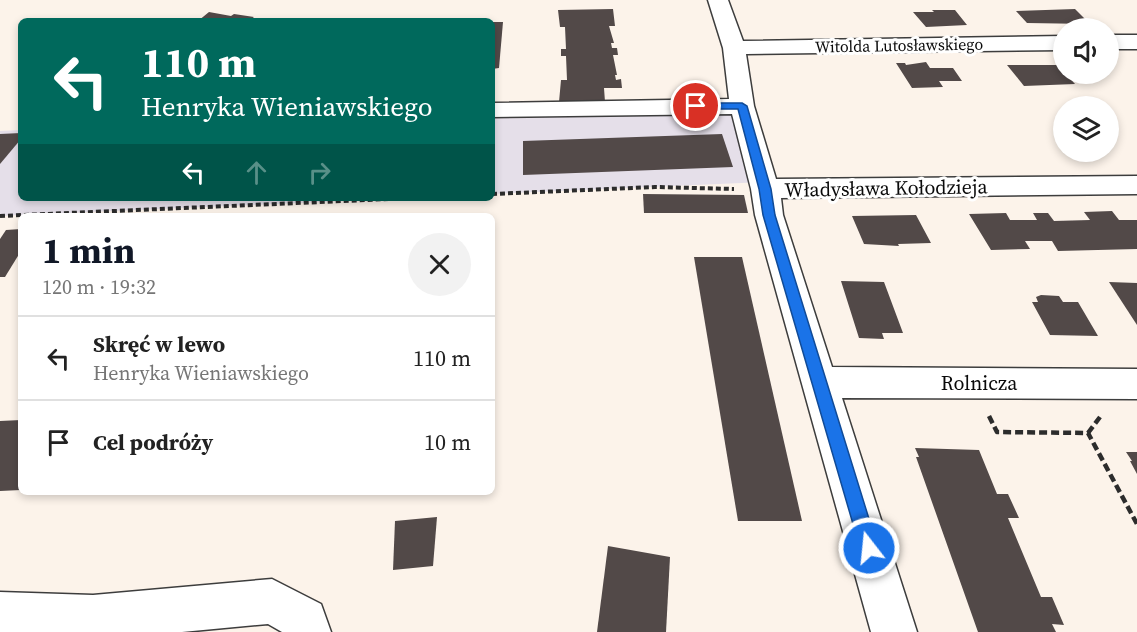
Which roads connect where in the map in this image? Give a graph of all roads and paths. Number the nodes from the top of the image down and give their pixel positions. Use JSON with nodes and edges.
{"nodes":[{"id":1,"x":718,"y":0,"type":"edge"},
{"id":2,"x":1119,"y":42,"type":"edge"},
{"id":3,"x":1137,"y":42,"type":"edge"},
{"id":4,"x":1053,"y":43,"type":"edge"},
{"id":5,"x":734,"y":48,"type":"junction"},
{"id":6,"x":742,"y":106,"type":"junction"},
{"id":7,"x":495,"y":110,"type":"edge"},
{"id":8,"x":1137,"y":184,"type":"edge"},
{"id":9,"x":765,"y":189,"type":"junction"},
{"id":10,"x":495,"y":195,"type":"edge"},
{"id":11,"x":343,"y":201,"type":"edge"},
{"id":12,"x":69,"y":213,"type":"edge"},
{"id":13,"x":18,"y":215,"type":"edge"},
{"id":14,"x":0,"y":216,"type":"edge"},
{"id":15,"x":821,"y":382,"type":"junction"},
{"id":16,"x":1137,"y":384,"type":"edge"},
{"id":17,"x":978,"y":415,"type":"dead end"},
{"id":18,"x":1108,"y":417,"type":"dead end"},
{"id":19,"x":1088,"y":433,"type":"junction"},
{"id":20,"x":1137,"y":524,"type":"edge"},
{"id":21,"x":0,"y":615,"type":"edge"},
{"id":22,"x":308,"y":632,"type":"edge"},
{"id":23,"x":894,"y":632,"type":"edge"}],
"edges":[{"from":1,"to":5,"type":"street"},
{"from":2,"to":3,"type":"street"},
{"from":4,"to":5,"type":"street","name":"Witolda Lutosławskiego"},
{"from":5,"to":6,"type":"street"},
{"from":6,"to":7,"type":"street"},
{"from":6,"to":9,"type":"street"},
{"from":8,"to":9,"type":"street","name":"Władysława Kołodzieja"},
{"from":9,"to":10,"type":"path","name":"Władysława Kołodzieja"},
{"from":9,"to":15,"type":"street"},
{"from":11,"to":12,"type":"path"},
{"from":13,"to":14,"type":"path"},
{"from":15,"to":16,"type":"street","name":"Rolnicza"},
{"from":15,"to":23,"type":"street"},
{"from":17,"to":19,"type":"path"},
{"from":18,"to":19,"type":"path"},
{"from":19,"to":20,"type":"path"},
{"from":21,"to":22,"type":"street"}]}
